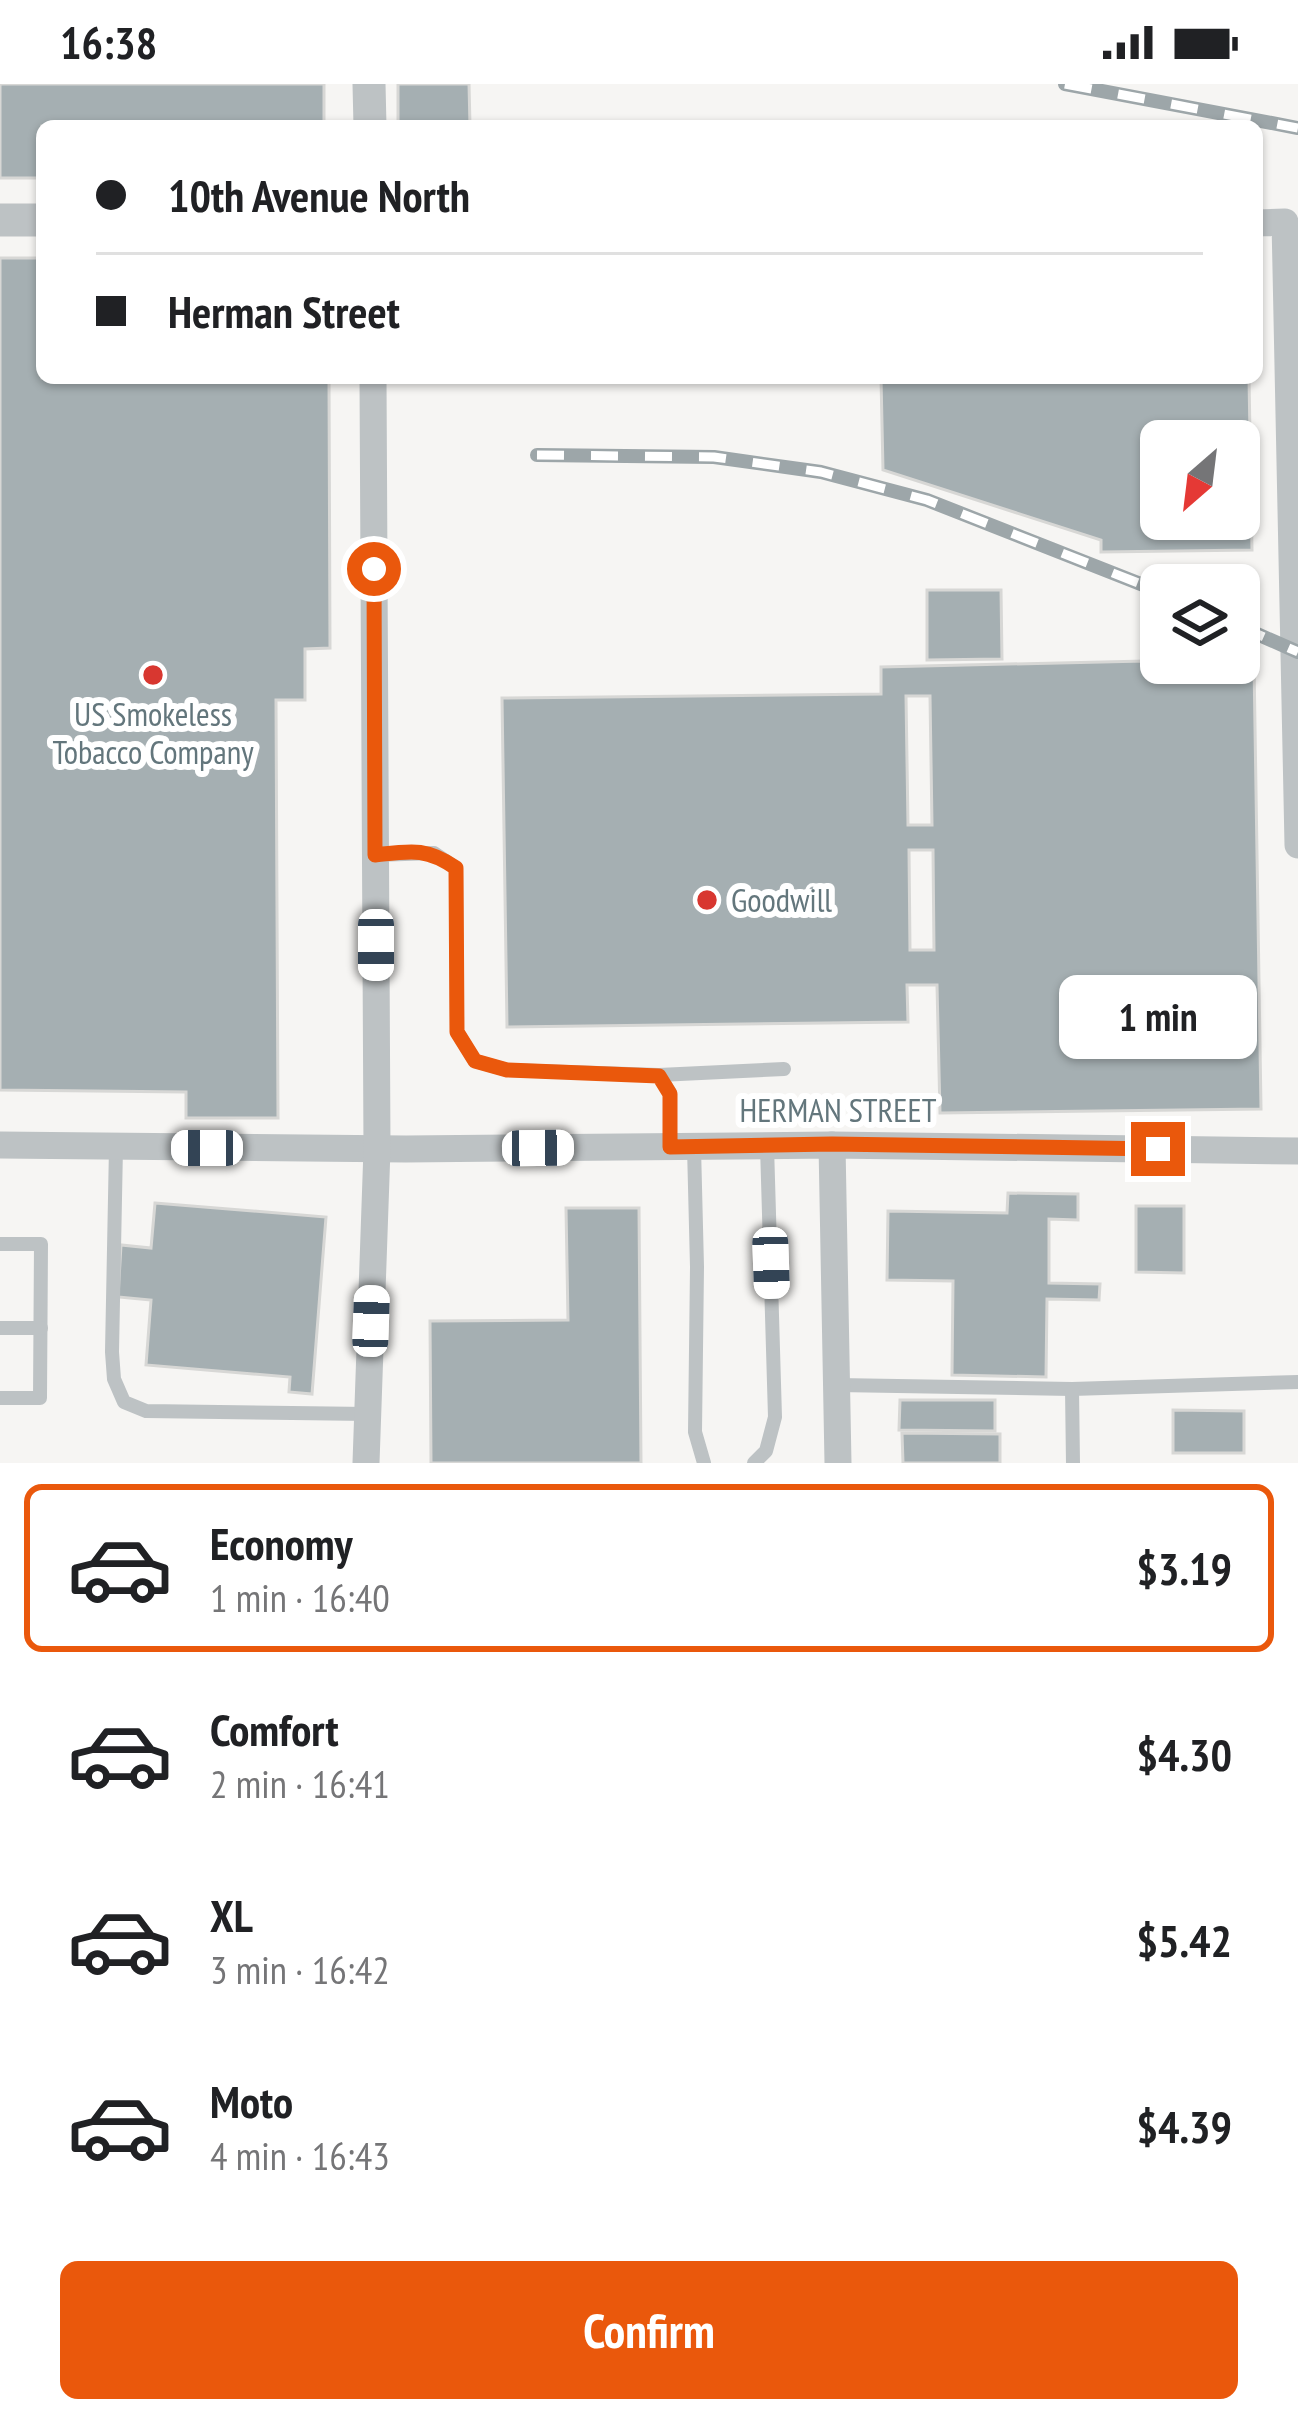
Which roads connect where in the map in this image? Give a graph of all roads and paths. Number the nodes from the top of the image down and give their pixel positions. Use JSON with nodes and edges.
{"nodes":[{"id":1,"x":369,"y":84,"type":"edge"},
{"id":2,"x":370,"y":120,"type":"edge"},
{"id":3,"x":0,"y":220,"type":"edge"},
{"id":4,"x":36,"y":220,"type":"edge"},
{"id":5,"x":1271,"y":222,"type":"edge"},
{"id":6,"x":373,"y":384,"type":"edge"},
{"id":7,"x":1298,"y":845,"type":"edge"},
{"id":8,"x":375,"y":855,"type":"junction"},
{"id":9,"x":784,"y":1069,"type":"dead end"},
{"id":10,"x":659,"y":1076,"type":"junction"},
{"id":11,"x":832,"y":1144,"type":"junction"},
{"id":12,"x":0,"y":1145,"type":"edge"},
{"id":13,"x":767,"y":1146,"type":"junction"},
{"id":14,"x":116,"y":1147,"type":"junction"},
{"id":15,"x":682,"y":1147,"type":"junction"},
{"id":16,"x":377,"y":1149,"type":"junction"},
{"id":17,"x":1298,"y":1151,"type":"edge"},
{"id":18,"x":0,"y":1244,"type":"edge"},
{"id":19,"x":0,"y":1328,"type":"edge"},
{"id":20,"x":40,"y":1328,"type":"junction"},
{"id":21,"x":1298,"y":1382,"type":"edge"},
{"id":22,"x":837,"y":1385,"type":"junction"},
{"id":23,"x":1072,"y":1389,"type":"junction"},
{"id":24,"x":0,"y":1398,"type":"edge"},
{"id":25,"x":368,"y":1414,"type":"junction"},
{"id":26,"x":366,"y":1463,"type":"edge"},
{"id":27,"x":704,"y":1463,"type":"edge"},
{"id":28,"x":754,"y":1463,"type":"edge"},
{"id":29,"x":838,"y":1463,"type":"edge"},
{"id":30,"x":1073,"y":1463,"type":"edge"}],
"edges":[{"from":1,"to":2,"type":"street"},
{"from":3,"to":4,"type":"street"},
{"from":5,"to":7,"type":"street"},
{"from":6,"to":8,"type":"street"},
{"from":8,"to":10,"type":"lane"},
{"from":8,"to":16,"type":"street"},
{"from":9,"to":10,"type":"lane"},
{"from":10,"to":15,"type":"lane"},
{"from":11,"to":13,"type":"street","name":"HERMAN STREET"},
{"from":11,"to":17,"type":"street","name":"HERMAN STREET"},
{"from":11,"to":22,"type":"street"},
{"from":12,"to":14,"type":"street","name":"HERMAN STREET"},
{"from":13,"to":15,"type":"street","name":"HERMAN STREET"},
{"from":13,"to":28,"type":"lane"},
{"from":14,"to":16,"type":"street","name":"HERMAN STREET"},
{"from":14,"to":25,"type":"lane"},
{"from":15,"to":16,"type":"street","name":"HERMAN STREET"},
{"from":15,"to":27,"type":"lane"},
{"from":16,"to":25,"type":"street"},
{"from":18,"to":20,"type":"lane"},
{"from":19,"to":20,"type":"lane"},
{"from":20,"to":24,"type":"lane"},
{"from":21,"to":23,"type":"lane"},
{"from":22,"to":23,"type":"lane"},
{"from":22,"to":29,"type":"street"},
{"from":23,"to":30,"type":"lane"},
{"from":25,"to":26,"type":"street"}]}
